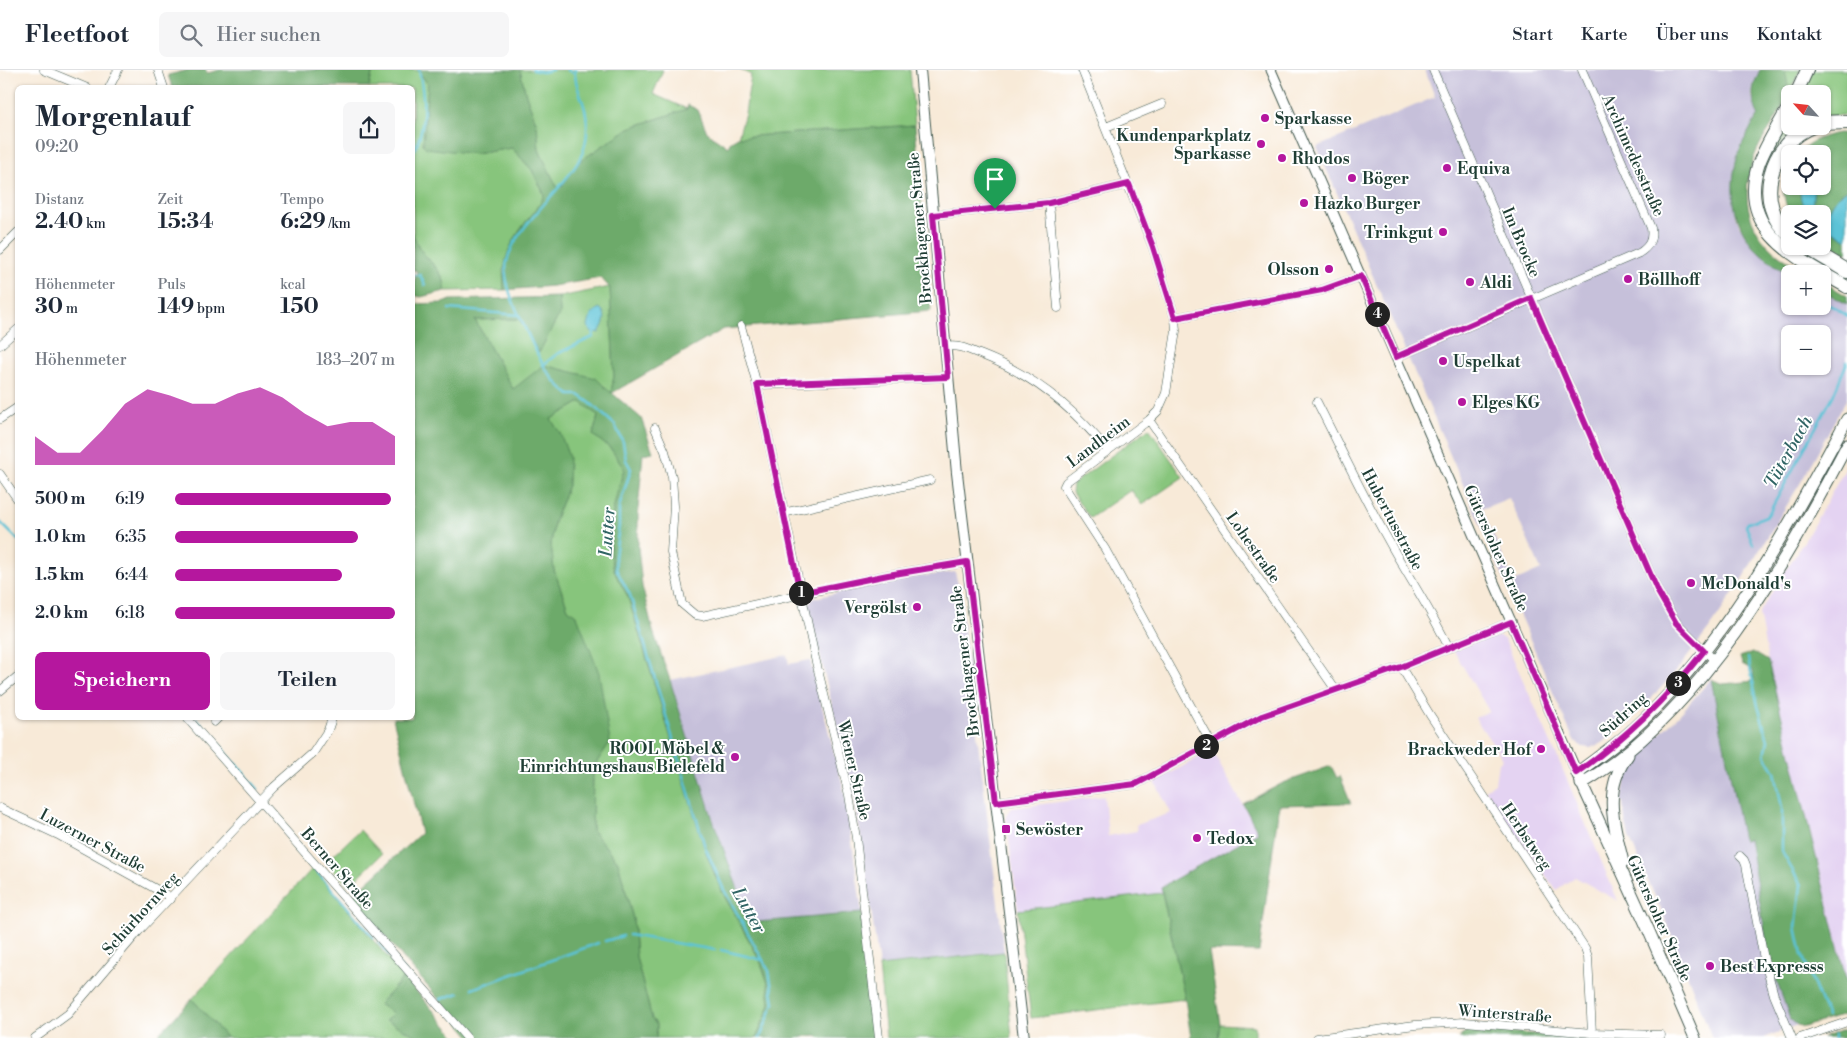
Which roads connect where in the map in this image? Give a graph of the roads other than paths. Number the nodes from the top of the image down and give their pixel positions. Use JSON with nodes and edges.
{"nodes":[{"id":1,"x":44,"y":70,"type":"edge"},
{"id":2,"x":118,"y":70,"type":"edge"},
{"id":3,"x":158,"y":70,"type":"edge"},
{"id":4,"x":920,"y":70,"type":"edge"},
{"id":5,"x":1082,"y":70,"type":"edge"},
{"id":6,"x":1271,"y":70,"type":"edge"},
{"id":7,"x":1433,"y":70,"type":"edge"},
{"id":8,"x":1582,"y":70,"type":"edge"},
{"id":9,"x":1807,"y":70,"type":"edge"},
{"id":10,"x":53,"y":72,"type":"edge"},
{"id":11,"x":81,"y":85,"type":"edge"},
{"id":12,"x":110,"y":85,"type":"edge"},
{"id":13,"x":163,"y":85,"type":"edge"},
{"id":14,"x":1800,"y":85,"type":"edge"},
{"id":15,"x":1162,"y":104,"type":"dead end"},
{"id":16,"x":1781,"y":120,"type":"edge"},
{"id":17,"x":1847,"y":122,"type":"edge"},
{"id":18,"x":1831,"y":123,"type":"edge"},
{"id":19,"x":1106,"y":127,"type":"junction"},
{"id":20,"x":1798,"y":135,"type":"edge"},
{"id":21,"x":1129,"y":184,"type":"junction"},
{"id":22,"x":1049,"y":203,"type":"junction"},
{"id":23,"x":933,"y":215,"type":"junction"},
{"id":24,"x":1781,"y":224,"type":"edge"},
{"id":25,"x":15,"y":235,"type":"edge"},
{"id":26,"x":0,"y":250,"type":"edge"},
{"id":27,"x":1821,"y":255,"type":"edge"},
{"id":28,"x":1847,"y":270,"type":"edge"},
{"id":29,"x":1361,"y":276,"type":"junction"},
{"id":30,"x":1847,"y":288,"type":"edge"},
{"id":31,"x":1531,"y":298,"type":"junction"},
{"id":32,"x":1058,"y":308,"type":"dead end"},
{"id":33,"x":1175,"y":318,"type":"junction"},
{"id":34,"x":741,"y":326,"type":"dead end"},
{"id":35,"x":15,"y":332,"type":"edge"},
{"id":36,"x":0,"y":345,"type":"edge"},
{"id":37,"x":945,"y":347,"type":"junction"},
{"id":38,"x":1396,"y":357,"type":"junction"},
{"id":39,"x":948,"y":377,"type":"junction"},
{"id":40,"x":757,"y":384,"type":"junction"},
{"id":41,"x":1317,"y":402,"type":"dead end"},
{"id":42,"x":15,"y":409,"type":"edge"},
{"id":43,"x":0,"y":419,"type":"edge"},
{"id":44,"x":1847,"y":419,"type":"edge"},
{"id":45,"x":1149,"y":420,"type":"junction"},
{"id":46,"x":655,"y":428,"type":"dead end"},
{"id":47,"x":1847,"y":446,"type":"edge"},
{"id":48,"x":1108,"y":451,"type":"junction"},
{"id":49,"x":0,"y":474,"type":"edge"},
{"id":50,"x":930,"y":480,"type":"dead end"},
{"id":51,"x":15,"y":496,"type":"edge"},
{"id":52,"x":783,"y":513,"type":"junction"},
{"id":53,"x":967,"y":562,"type":"junction"},
{"id":54,"x":800,"y":593,"type":"junction"},
{"id":55,"x":1511,"y":622,"type":"junction"},
{"id":56,"x":1449,"y":648,"type":"junction"},
{"id":57,"x":1704,"y":651,"type":"junction"},
{"id":58,"x":1714,"y":660,"type":"junction"},
{"id":59,"x":1401,"y":667,"type":"junction"},
{"id":60,"x":15,"y":679,"type":"edge"},
{"id":61,"x":1335,"y":689,"type":"junction"},
{"id":62,"x":0,"y":692,"type":"edge"},
{"id":63,"x":189,"y":720,"type":"edge"},
{"id":64,"x":331,"y":720,"type":"edge"},
{"id":65,"x":1211,"y":743,"type":"junction"},
{"id":66,"x":1635,"y":746,"type":"junction"},
{"id":67,"x":1579,"y":778,"type":"junction"},
{"id":68,"x":262,"y":802,"type":"junction"},
{"id":69,"x":996,"y":802,"type":"junction"},
{"id":70,"x":0,"y":808,"type":"edge"},
{"id":71,"x":1740,"y":856,"type":"dead end"},
{"id":72,"x":1628,"y":885,"type":"junction"},
{"id":73,"x":171,"y":899,"type":"junction"},
{"id":74,"x":1847,"y":1022,"type":"edge"},
{"id":75,"x":1592,"y":1033,"type":"junction"},
{"id":76,"x":1661,"y":1035,"type":"dead end"},
{"id":77,"x":36,"y":1038,"type":"edge"},
{"id":78,"x":467,"y":1038,"type":"edge"},
{"id":79,"x":879,"y":1038,"type":"edge"},
{"id":80,"x":1024,"y":1038,"type":"edge"},
{"id":81,"x":1318,"y":1038,"type":"edge"},
{"id":82,"x":1695,"y":1038,"type":"edge"},
{"id":83,"x":1792,"y":1038,"type":"edge"},
{"id":84,"x":1800,"y":1038,"type":"edge"}],
"edges":[{"from":1,"to":10,"type":"street"},
{"from":2,"to":12,"type":"street"},
{"from":3,"to":13,"type":"street"},
{"from":4,"to":23,"type":"main road","name":"Brockhagener Straße"},
{"from":5,"to":19,"type":"street","name":"Landheim"},
{"from":6,"to":29,"type":"street","name":"Gütersloher Straße"},
{"from":7,"to":31,"type":"street","name":"Im Brocke"},
{"from":8,"to":31,"type":"street","name":"Archimedesstraße"},
{"from":9,"to":14,"type":"highway"},
{"from":10,"to":11,"type":"street"},
{"from":15,"to":19,"type":"street"},
{"from":16,"to":30,"type":"highway"},
{"from":17,"to":18,"type":"highway"},
{"from":19,"to":21,"type":"street","name":"Landheim"},
{"from":20,"to":24,"type":"highway"},
{"from":21,"to":22,"type":"street"},
{"from":21,"to":33,"type":"street","name":"Landheim"},
{"from":22,"to":23,"type":"street"},
{"from":22,"to":32,"type":"street"},
{"from":23,"to":37,"type":"main road","name":"Brockhagener Straße"},
{"from":25,"to":26,"type":"street"},
{"from":27,"to":28,"type":"highway"},
{"from":29,"to":33,"type":"street"},
{"from":29,"to":38,"type":"street","name":"Gütersloher Straße"},
{"from":31,"to":38,"type":"street","name":"Archimedesstraße"},
{"from":31,"to":57,"type":"street","name":"Im Brocke"},
{"from":33,"to":45,"type":"street","name":"Landheim"},
{"from":34,"to":40,"type":"street","name":"Wiener Straße"},
{"from":35,"to":36,"type":"street"},
{"from":37,"to":39,"type":"main road","name":"Brockhagener Straße"},
{"from":37,"to":48,"type":"street"},
{"from":38,"to":55,"type":"street","name":"Gütersloher Straße"},
{"from":39,"to":40,"type":"street"},
{"from":39,"to":53,"type":"main road","name":"Brockhagener Straße"},
{"from":40,"to":52,"type":"street","name":"Wiener Straße"},
{"from":41,"to":56,"type":"street","name":"Hubertusstraße"},
{"from":42,"to":43,"type":"street"},
{"from":44,"to":57,"type":"main road","name":"Südring"},
{"from":45,"to":48,"type":"street","name":"Landheim"},
{"from":45,"to":61,"type":"street","name":"Lohestraße"},
{"from":46,"to":54,"type":"street"},
{"from":47,"to":58,"type":"main road","name":"Südring"},
{"from":48,"to":65,"type":"street","name":"Landheim"},
{"from":49,"to":51,"type":"street"},
{"from":50,"to":52,"type":"street"},
{"from":52,"to":54,"type":"street","name":"Wiener Straße"},
{"from":53,"to":54,"type":"street"},
{"from":53,"to":69,"type":"main road","name":"Brockhagener Straße"},
{"from":54,"to":79,"type":"street","name":"Wiener Straße"},
{"from":55,"to":56,"type":"street"},
{"from":55,"to":67,"type":"street","name":"Gütersloher Straße"},
{"from":56,"to":59,"type":"street"},
{"from":57,"to":58,"type":"street","name":"Im Brocke"},
{"from":57,"to":67,"type":"main road","name":"Südring"},
{"from":58,"to":66,"type":"main road","name":"Südring"},
{"from":59,"to":61,"type":"street"},
{"from":59,"to":75,"type":"street","name":"Herbstweg"},
{"from":60,"to":62,"type":"street"},
{"from":61,"to":65,"type":"street"},
{"from":63,"to":68,"type":"street","name":"Berner Straße"},
{"from":64,"to":68,"type":"street","name":"Schürhornweg"},
{"from":65,"to":69,"type":"street"},
{"from":66,"to":67,"type":"main road","name":"Südring"},
{"from":66,"to":72,"type":"main road"},
{"from":67,"to":72,"type":"main road","name":"Gütersloher Straße"},
{"from":68,"to":73,"type":"street","name":"Schürhornweg"},
{"from":68,"to":78,"type":"street","name":"Berner Straße"},
{"from":69,"to":80,"type":"main road","name":"Brockhagener Straße"},
{"from":70,"to":73,"type":"street","name":"Luzerner Straße"},
{"from":71,"to":83,"type":"street"},
{"from":72,"to":82,"type":"main road","name":"Gütersloher Straße"},
{"from":73,"to":77,"type":"street","name":"Schürhornweg"},
{"from":74,"to":84,"type":"street"},
{"from":75,"to":76,"type":"street","name":"Winterstraße"},
{"from":75,"to":81,"type":"street","name":"Winterstraße"}]}
